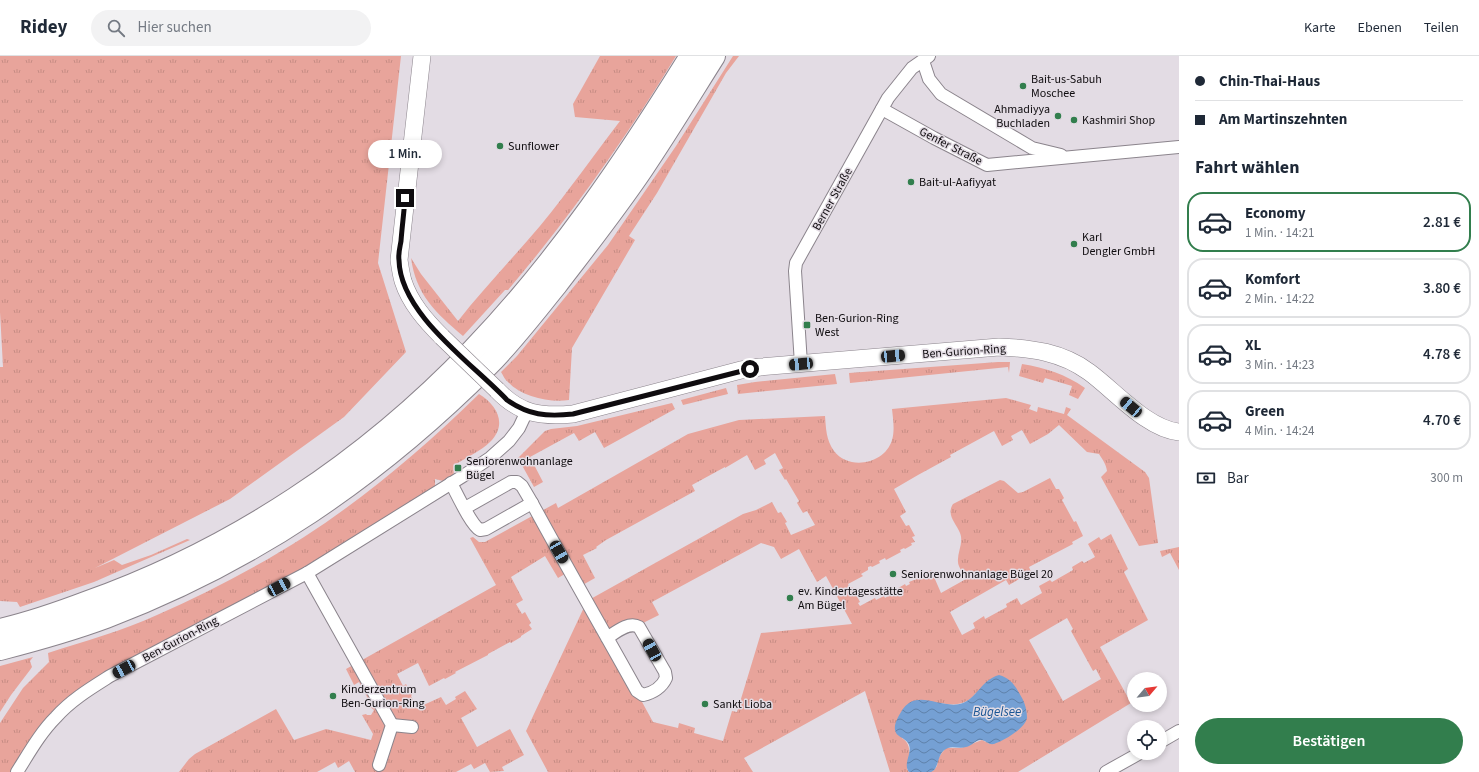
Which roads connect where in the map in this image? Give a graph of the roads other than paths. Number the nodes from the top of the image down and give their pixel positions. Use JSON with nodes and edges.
{"nodes":[{"id":1,"x":422,"y":56,"type":"edge"},
{"id":2,"x":692,"y":56,"type":"edge"},
{"id":3,"x":714,"y":56,"type":"edge"},
{"id":4,"x":926,"y":59,"type":"edge"},
{"id":5,"x":882,"y":109,"type":"junction"},
{"id":6,"x":1179,"y":147,"type":"edge"},
{"id":7,"x":1072,"y":157,"type":"junction"},
{"id":8,"x":801,"y":364,"type":"junction"},
{"id":9,"x":527,"y":411,"type":"junction"},
{"id":10,"x":1179,"y":432,"type":"edge"},
{"id":11,"x":451,"y":484,"type":"junction"},
{"id":12,"x":532,"y":503,"type":"junction"},
{"id":13,"x":465,"y":508,"type":"junction"},
{"id":14,"x":307,"y":572,"type":"junction"},
{"id":15,"x":0,"y":630,"type":"edge"},
{"id":16,"x":607,"y":638,"type":"junction"},
{"id":17,"x":0,"y":649,"type":"edge"},
{"id":18,"x":392,"y":725,"type":"junction"},
{"id":19,"x":412,"y":727,"type":"dead end"},
{"id":20,"x":1179,"y":731,"type":"edge"},
{"id":21,"x":1167,"y":738,"type":"edge"},
{"id":22,"x":1127,"y":760,"type":"edge"},
{"id":23,"x":379,"y":765,"type":"dead end"},
{"id":24,"x":17,"y":772,"type":"edge"},
{"id":25,"x":1106,"y":772,"type":"edge"}],
"edges":[{"from":1,"to":9,"type":"street","bridge":true},
{"from":2,"to":15,"type":"highway"},
{"from":3,"to":17,"type":"highway"},
{"from":4,"to":5,"type":"street","name":"Berner Straße"},
{"from":4,"to":7,"type":"street","name":"Genfer Straße"},
{"from":5,"to":7,"type":"street","name":"Genfer Straße"},
{"from":5,"to":8,"type":"street","name":"Berner Straße"},
{"from":6,"to":7,"type":"street","name":"Genfer Straße"},
{"from":8,"to":9,"type":"street","name":"Ben-Gurion-Ring"},
{"from":8,"to":10,"type":"street","name":"Ben-Gurion-Ring"},
{"from":9,"to":11,"type":"street","name":"Ben-Gurion-Ring"},
{"from":11,"to":13,"type":"street"},
{"from":11,"to":14,"type":"street","name":"Ben-Gurion-Ring"},
{"from":12,"to":13,"type":"street"},
{"from":12,"to":13,"type":"street"},
{"from":12,"to":16,"type":"street"},
{"from":14,"to":18,"type":"street"},
{"from":14,"to":24,"type":"street","name":"Ben-Gurion-Ring"},
{"from":16,"to":16,"type":"street"},
{"from":18,"to":19,"type":"street"},
{"from":18,"to":23,"type":"street"},
{"from":20,"to":21,"type":"street"},
{"from":22,"to":25,"type":"street"}]}
